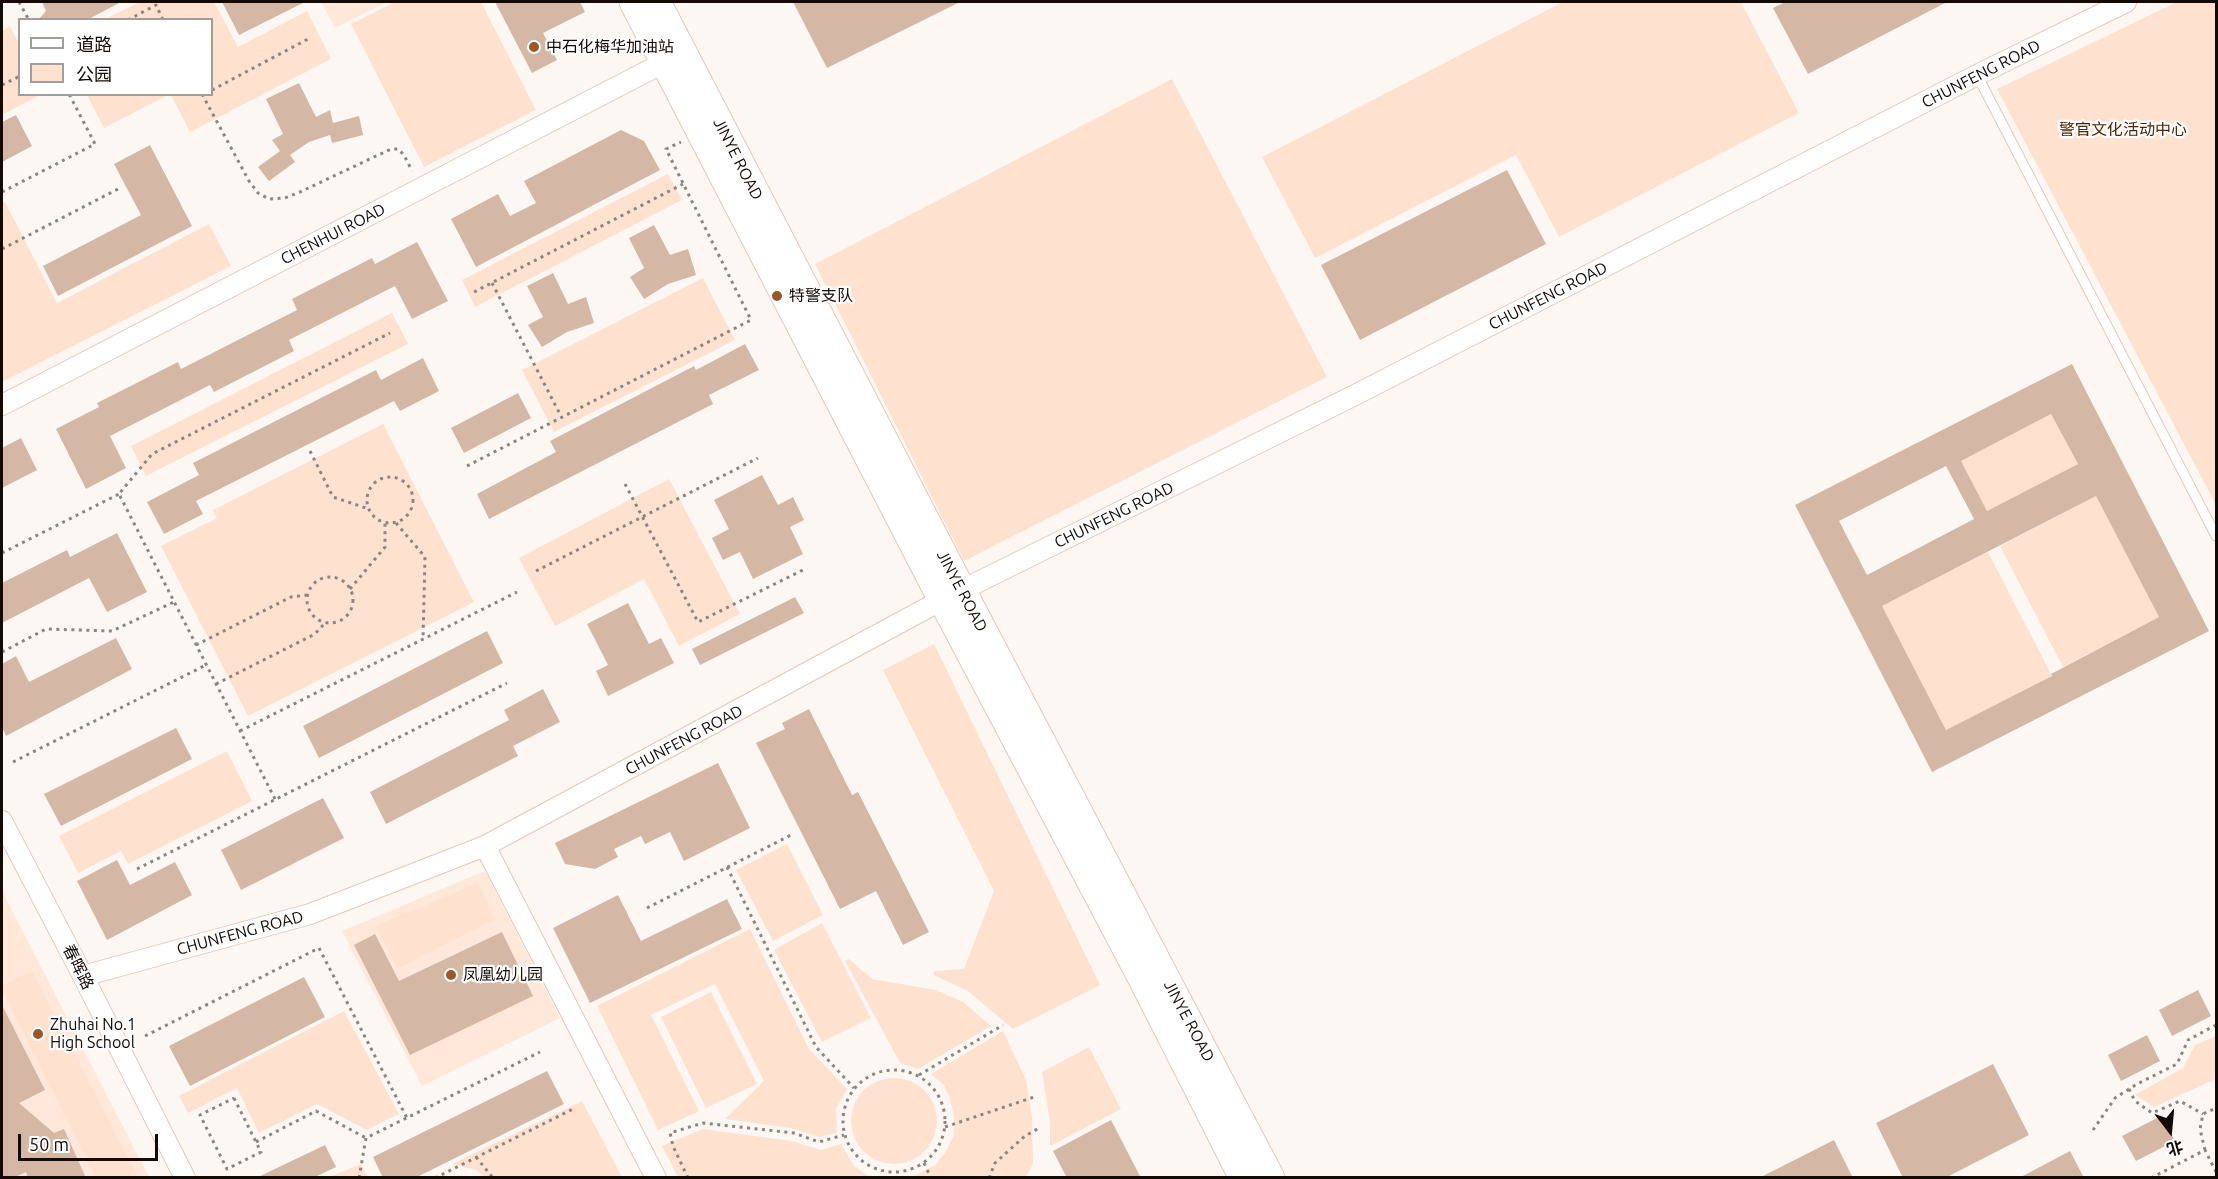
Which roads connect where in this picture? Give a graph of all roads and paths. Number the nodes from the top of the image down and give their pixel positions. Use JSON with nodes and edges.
{"nodes":[{"id":1,"x":19,"y":2,"type":"edge"},
{"id":2,"x":633,"y":2,"type":"edge"},
{"id":3,"x":657,"y":2,"type":"edge"},
{"id":4,"x":2126,"y":2,"type":"edge"},
{"id":5,"x":28,"y":18,"type":"edge"},
{"id":6,"x":132,"y":18,"type":"edge"},
{"id":7,"x":162,"y":18,"type":"edge"},
{"id":8,"x":308,"y":39,"type":"dead end"},
{"id":9,"x":665,"y":62,"type":"junction"},
{"id":10,"x":1977,"y":75,"type":"junction"},
{"id":11,"x":18,"y":77,"type":"edge"},
{"id":12,"x":2,"y":85,"type":"edge"},
{"id":13,"x":213,"y":89,"type":"edge"},
{"id":14,"x":70,"y":96,"type":"edge"},
{"id":15,"x":203,"y":96,"type":"edge"},
{"id":16,"x":701,"y":132,"type":"junction"},
{"id":17,"x":683,"y":184,"type":"junction"},
{"id":18,"x":421,"y":188,"type":"junction"},
{"id":19,"x":118,"y":189,"type":"dead end"},
{"id":20,"x":2,"y":192,"type":"edge"},
{"id":21,"x":2,"y":249,"type":"edge"},
{"id":22,"x":492,"y":283,"type":"junction"},
{"id":23,"x":474,"y":292,"type":"dead end"},
{"id":24,"x":390,"y":333,"type":"dead end"},
{"id":25,"x":2,"y":405,"type":"edge"},
{"id":26,"x":562,"y":418,"type":"junction"},
{"id":27,"x":310,"y":451,"type":"dead end"},
{"id":28,"x":758,"y":458,"type":"dead end"},
{"id":29,"x":467,"y":466,"type":"dead end"},
{"id":30,"x":625,"y":484,"type":"dead end"},
{"id":31,"x":119,"y":494,"type":"junction"},
{"id":32,"x":369,"y":509,"type":"junction"},
{"id":33,"x":643,"y":518,"type":"junction"},
{"id":34,"x":396,"y":522,"type":"junction"},
{"id":35,"x":385,"y":523,"type":"junction"},
{"id":36,"x":2217,"y":536,"type":"edge"},
{"id":37,"x":2,"y":553,"type":"edge"},
{"id":38,"x":805,"y":569,"type":"dead end"},
{"id":39,"x":536,"y":571,"type":"dead end"},
{"id":40,"x":350,"y":589,"type":"junction"},
{"id":41,"x":518,"y":591,"type":"dead end"},
{"id":42,"x":307,"y":595,"type":"junction"},
{"id":43,"x":952,"y":595,"type":"junction"},
{"id":44,"x":174,"y":602,"type":"junction"},
{"id":45,"x":325,"y":623,"type":"junction"},
{"id":46,"x":423,"y":639,"type":"junction"},
{"id":47,"x":196,"y":645,"type":"junction"},
{"id":48,"x":2,"y":652,"type":"edge"},
{"id":49,"x":206,"y":665,"type":"junction"},
{"id":50,"x":507,"y":683,"type":"dead end"},
{"id":51,"x":216,"y":684,"type":"junction"},
{"id":52,"x":240,"y":731,"type":"junction"},
{"id":53,"x":13,"y":762,"type":"dead end"},
{"id":54,"x":275,"y":799,"type":"junction"},
{"id":55,"x":2,"y":821,"type":"edge"},
{"id":56,"x":793,"y":834,"type":"dead end"},
{"id":57,"x":485,"y":846,"type":"junction"},
{"id":58,"x":727,"y":867,"type":"junction"},
{"id":59,"x":137,"y":869,"type":"dead end"},
{"id":60,"x":647,"y":908,"type":"dead end"},
{"id":61,"x":83,"y":976,"type":"junction"},
{"id":62,"x":1003,"y":1025,"type":"dead end"},
{"id":63,"x":2217,"y":1025,"type":"edge"},
{"id":64,"x":145,"y":1036,"type":"dead end"},
{"id":65,"x":540,"y":1052,"type":"dead end"},
{"id":66,"x":919,"y":1075,"type":"junction"},
{"id":67,"x":854,"y":1088,"type":"junction"},
{"id":68,"x":2129,"y":1089,"type":"junction"},
{"id":69,"x":1037,"y":1096,"type":"dead end"},
{"id":70,"x":2217,"y":1108,"type":"edge"},
{"id":71,"x":573,"y":1109,"type":"dead end"},
{"id":72,"x":2204,"y":1114,"type":"junction"},
{"id":73,"x":407,"y":1118,"type":"junction"},
{"id":74,"x":945,"y":1127,"type":"junction"},
{"id":75,"x":1041,"y":1127,"type":"dead end"},
{"id":76,"x":2093,"y":1130,"type":"dead end"},
{"id":77,"x":844,"y":1136,"type":"junction"},
{"id":78,"x":366,"y":1138,"type":"junction"},
{"id":79,"x":256,"y":1142,"type":"junction"},
{"id":80,"x":2205,"y":1150,"type":"junction"},
{"id":81,"x":476,"y":1157,"type":"junction"},
{"id":82,"x":924,"y":1163,"type":"junction"},
{"id":83,"x":909,"y":1170,"type":"junction"},
{"id":84,"x":2217,"y":1172,"type":"edge"},
{"id":85,"x":184,"y":1178,"type":"edge"},
{"id":86,"x":359,"y":1178,"type":"edge"},
{"id":87,"x":435,"y":1178,"type":"edge"},
{"id":88,"x":493,"y":1178,"type":"edge"},
{"id":89,"x":656,"y":1178,"type":"edge"},
{"id":90,"x":687,"y":1178,"type":"edge"},
{"id":91,"x":913,"y":1178,"type":"edge"},
{"id":92,"x":932,"y":1178,"type":"edge"},
{"id":93,"x":989,"y":1178,"type":"edge"},
{"id":94,"x":1244,"y":1178,"type":"edge"},
{"id":95,"x":1271,"y":1178,"type":"edge"},
{"id":96,"x":2151,"y":1178,"type":"edge"}],
"edges":[{"from":1,"to":5,"type":"path"},
{"from":2,"to":9,"type":"main road","name":"JINYE ROAD"},
{"from":3,"to":43,"type":"main road","name":"JINYE ROAD"},
{"from":4,"to":10,"type":"street","name":"CHUNFENG ROAD"},
{"from":6,"to":7,"type":"path"},
{"from":8,"to":13,"type":"path"},
{"from":9,"to":16,"type":"main road","name":"JINYE ROAD"},
{"from":9,"to":18,"type":"street","name":"CHENHUI ROAD"},
{"from":10,"to":36,"type":"lane"},
{"from":10,"to":43,"type":"street","name":"CHUNFENG ROAD"},
{"from":11,"to":12,"type":"path"},
{"from":14,"to":20,"type":"path"},
{"from":15,"to":18,"type":"path"},
{"from":16,"to":17,"type":"path"},
{"from":16,"to":43,"type":"main road","name":"JINYE ROAD"},
{"from":17,"to":22,"type":"path"},
{"from":17,"to":26,"type":"path"},
{"from":18,"to":25,"type":"street","name":"CHENHUI ROAD"},
{"from":19,"to":21,"type":"path"},
{"from":22,"to":23,"type":"path"},
{"from":22,"to":26,"type":"path"},
{"from":24,"to":31,"type":"path"},
{"from":26,"to":29,"type":"path"},
{"from":27,"to":32,"type":"path"},
{"from":28,"to":33,"type":"path"},
{"from":30,"to":33,"type":"path"},
{"from":31,"to":37,"type":"path"},
{"from":31,"to":44,"type":"path"},
{"from":32,"to":34,"type":"path"},
{"from":32,"to":35,"type":"path"},
{"from":33,"to":38,"type":"path"},
{"from":33,"to":39,"type":"path"},
{"from":34,"to":35,"type":"path"},
{"from":34,"to":46,"type":"path"},
{"from":35,"to":40,"type":"path"},
{"from":40,"to":42,"type":"path"},
{"from":40,"to":45,"type":"path"},
{"from":41,"to":46,"type":"path"},
{"from":42,"to":45,"type":"path"},
{"from":42,"to":47,"type":"path"},
{"from":43,"to":57,"type":"street","name":"CHUNFENG ROAD"},
{"from":43,"to":94,"type":"main road","name":"JINYE ROAD"},
{"from":43,"to":95,"type":"main road","name":"JINYE ROAD"},
{"from":44,"to":47,"type":"path"},
{"from":44,"to":48,"type":"path"},
{"from":45,"to":51,"type":"path"},
{"from":46,"to":52,"type":"path"},
{"from":47,"to":49,"type":"path"},
{"from":49,"to":51,"type":"path"},
{"from":49,"to":53,"type":"path"},
{"from":50,"to":54,"type":"path"},
{"from":51,"to":52,"type":"path"},
{"from":52,"to":54,"type":"path"},
{"from":54,"to":59,"type":"path"},
{"from":55,"to":61,"type":"street","name":"春晖路"},
{"from":56,"to":58,"type":"path"},
{"from":57,"to":61,"type":"street","name":"CHUNFENG ROAD"},
{"from":57,"to":89,"type":"street"},
{"from":58,"to":60,"type":"path"},
{"from":58,"to":67,"type":"path"},
{"from":61,"to":85,"type":"street","name":"春晖路"},
{"from":62,"to":66,"type":"path"},
{"from":63,"to":68,"type":"path"},
{"from":64,"to":73,"type":"path"},
{"from":65,"to":73,"type":"path"},
{"from":66,"to":67,"type":"path"},
{"from":66,"to":74,"type":"path"},
{"from":67,"to":77,"type":"path"},
{"from":68,"to":72,"type":"path"},
{"from":68,"to":76,"type":"path"},
{"from":69,"to":74,"type":"path"},
{"from":70,"to":72,"type":"path"},
{"from":71,"to":81,"type":"path"},
{"from":72,"to":80,"type":"path"},
{"from":73,"to":78,"type":"path"},
{"from":74,"to":82,"type":"path"},
{"from":75,"to":93,"type":"path"},
{"from":77,"to":83,"type":"path"},
{"from":77,"to":90,"type":"path"},
{"from":78,"to":79,"type":"path"},
{"from":78,"to":86,"type":"path"},
{"from":79,"to":79,"type":"path"},
{"from":80,"to":84,"type":"path"},
{"from":80,"to":96,"type":"path"},
{"from":81,"to":87,"type":"path"},
{"from":81,"to":88,"type":"path"},
{"from":82,"to":83,"type":"path"},
{"from":82,"to":92,"type":"path"},
{"from":83,"to":91,"type":"path"}]}
